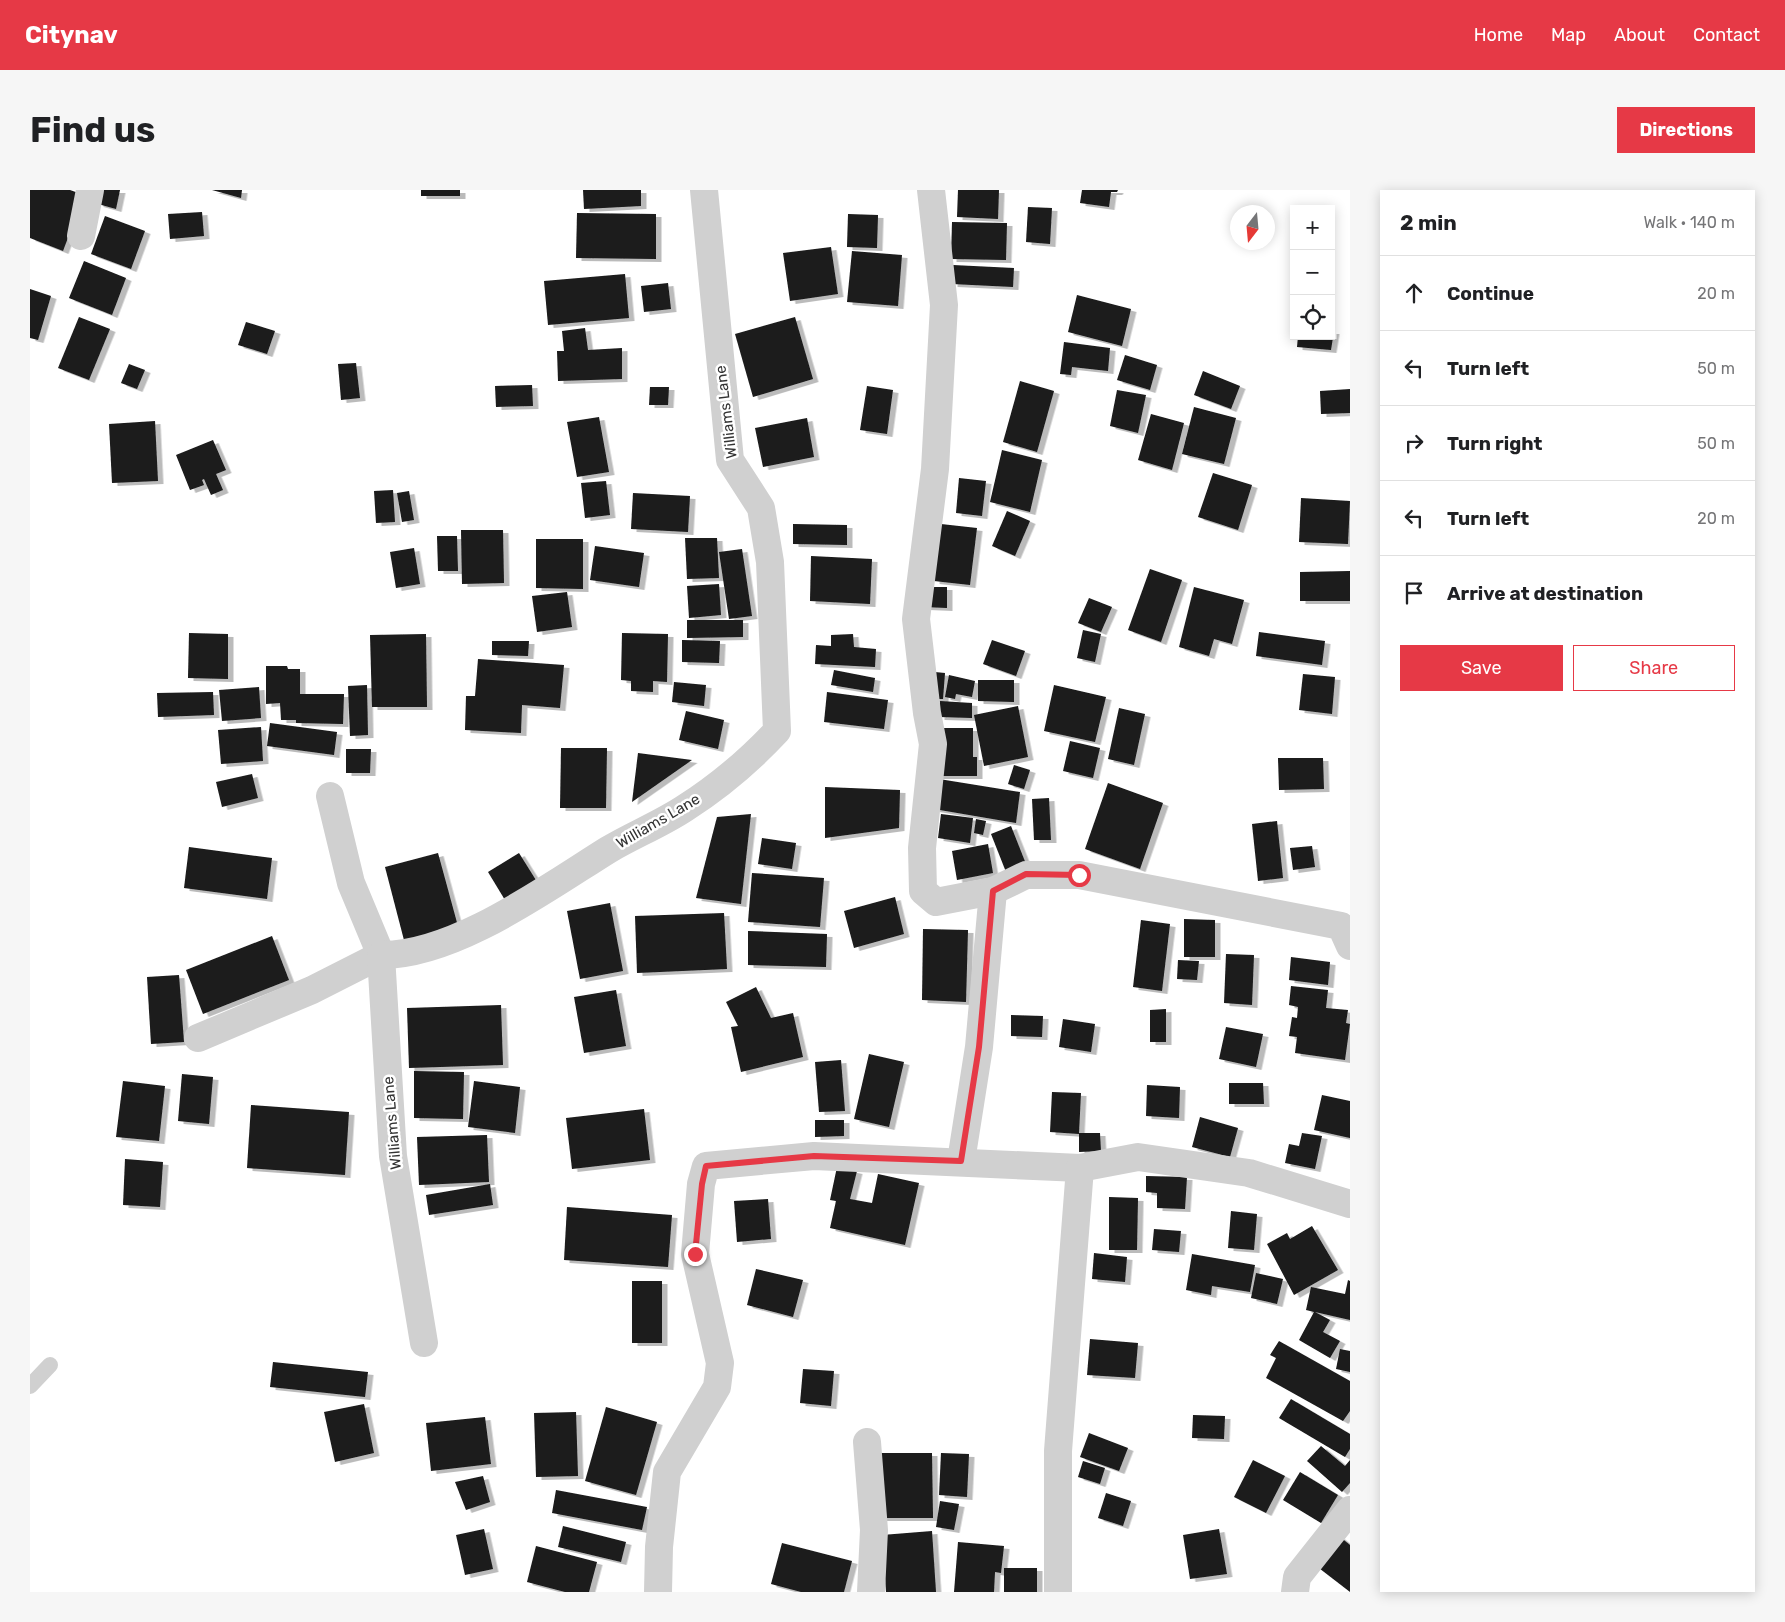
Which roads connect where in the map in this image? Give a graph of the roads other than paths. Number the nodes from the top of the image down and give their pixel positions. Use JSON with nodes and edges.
{"nodes":[{"id":1,"x":90,"y":190,"type":"edge"},
{"id":2,"x":704,"y":190,"type":"edge"},
{"id":3,"x":931,"y":190,"type":"edge"},
{"id":4,"x":81,"y":236,"type":"dead end"},
{"id":5,"x":330,"y":796,"type":"dead end"},
{"id":6,"x":993,"y":891,"type":"junction"},
{"id":7,"x":1350,"y":946,"type":"edge"},
{"id":8,"x":381,"y":955,"type":"junction"},
{"id":9,"x":198,"y":1038,"type":"dead end"},
{"id":10,"x":961,"y":1161,"type":"junction"},
{"id":11,"x":1080,"y":1168,"type":"junction"},
{"id":12,"x":1350,"y":1204,"type":"edge"},
{"id":13,"x":424,"y":1343,"type":"dead end"},
{"id":14,"x":50,"y":1365,"type":"dead end"},
{"id":15,"x":30,"y":1386,"type":"edge"},
{"id":16,"x":867,"y":1442,"type":"dead end"},
{"id":17,"x":1350,"y":1510,"type":"edge"},
{"id":18,"x":658,"y":1592,"type":"edge"},
{"id":19,"x":872,"y":1592,"type":"edge"},
{"id":20,"x":1058,"y":1592,"type":"edge"},
{"id":21,"x":1295,"y":1592,"type":"edge"}],
"edges":[{"from":1,"to":4,"type":"street"},
{"from":2,"to":8,"type":"street","name":"Williams Lane"},
{"from":3,"to":6,"type":"street"},
{"from":5,"to":8,"type":"street"},
{"from":6,"to":7,"type":"street"},
{"from":6,"to":10,"type":"street"},
{"from":8,"to":9,"type":"street"},
{"from":8,"to":13,"type":"street","name":"Williams Lane"},
{"from":10,"to":11,"type":"street"},
{"from":10,"to":18,"type":"street"},
{"from":11,"to":12,"type":"street"},
{"from":11,"to":20,"type":"street"},
{"from":14,"to":15,"type":"lane"},
{"from":16,"to":19,"type":"street"},
{"from":17,"to":21,"type":"street"}]}
